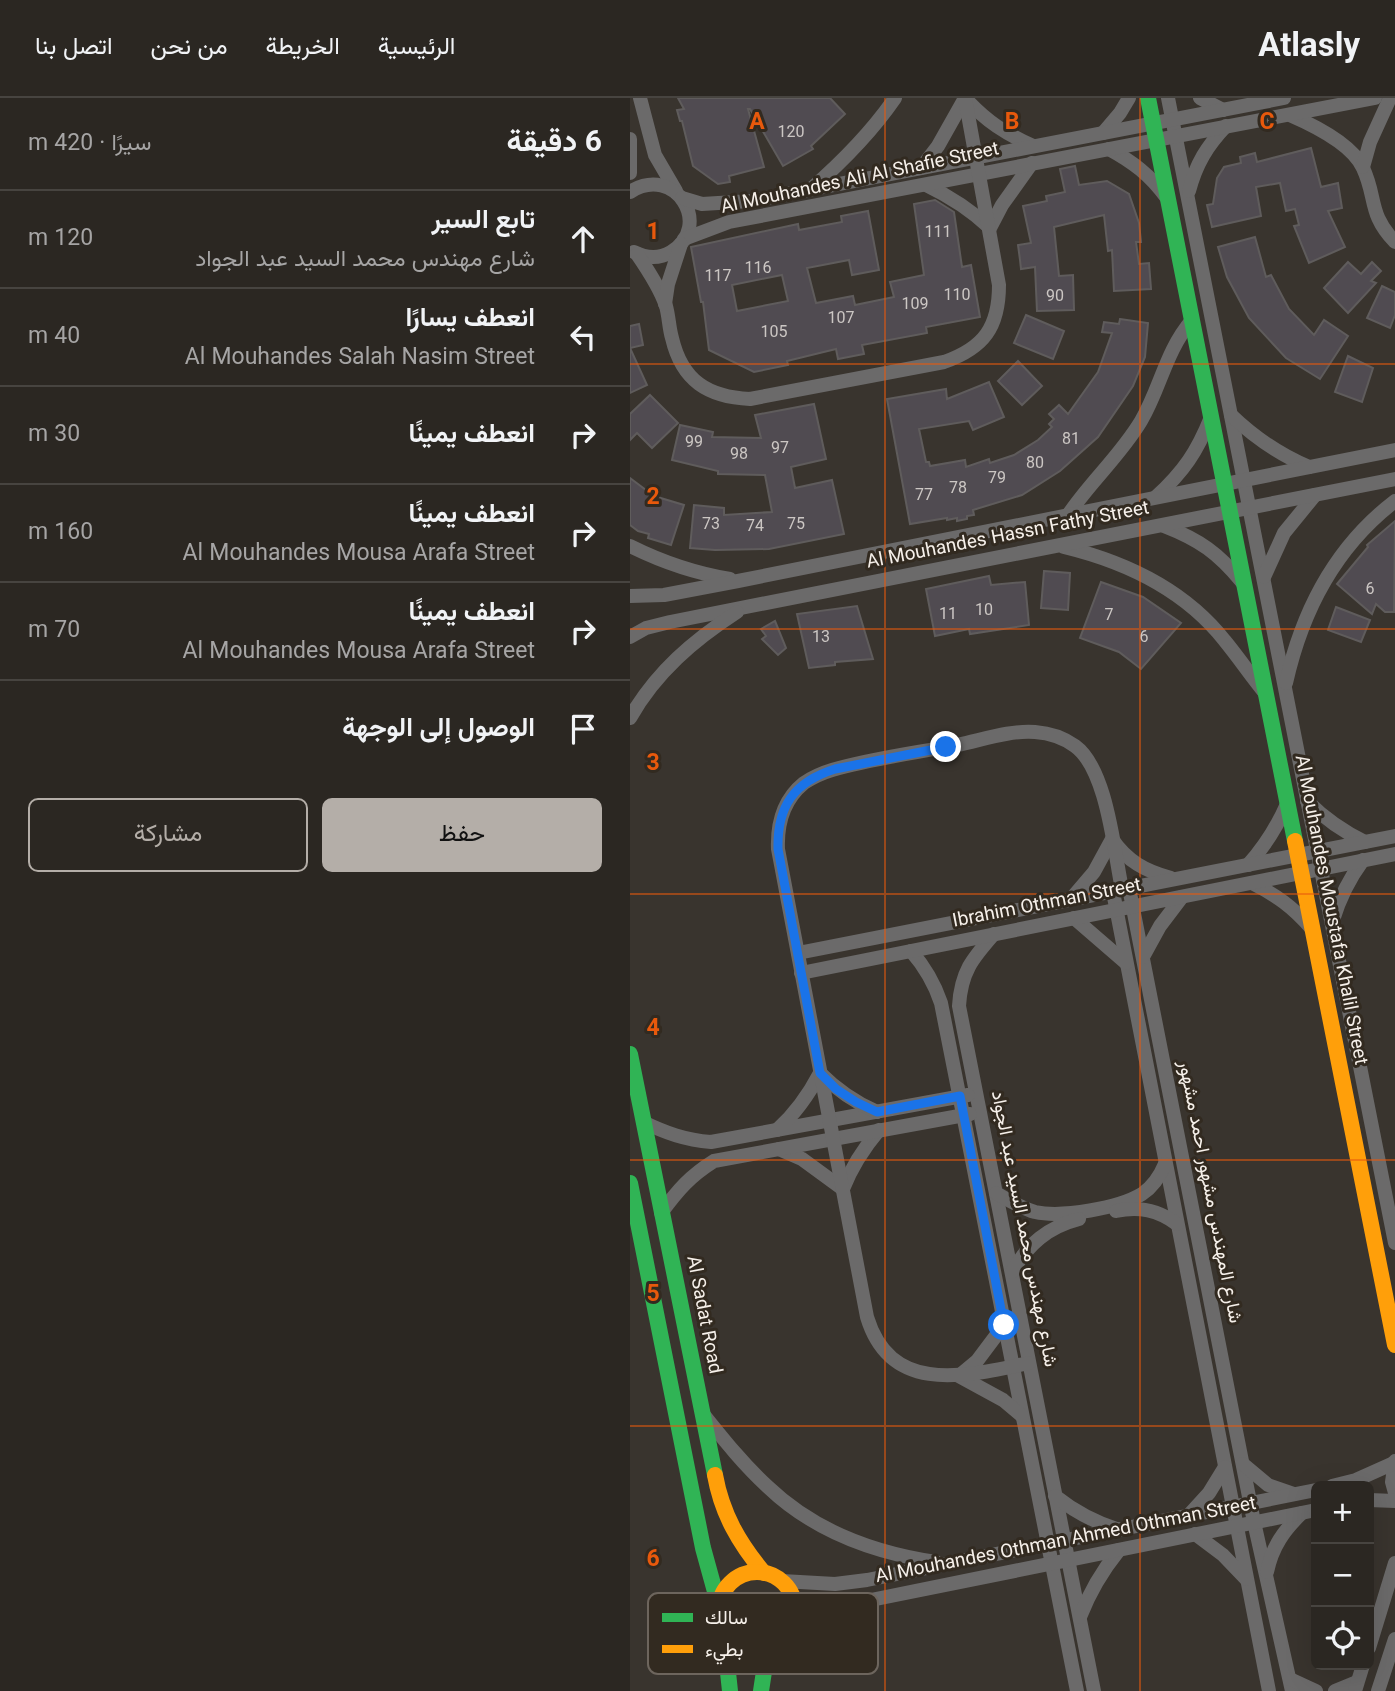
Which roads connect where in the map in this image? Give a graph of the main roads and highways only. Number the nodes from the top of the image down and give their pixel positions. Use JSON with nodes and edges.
{"nodes":[{"id":1,"x":1149,"y":98,"type":"edge"},
{"id":2,"x":630,"y":1054,"type":"edge"},
{"id":3,"x":630,"y":1183,"type":"edge"},
{"id":4,"x":1395,"y":1345,"type":"edge"},
{"id":5,"x":693,"y":1371,"type":"junction"},
{"id":6,"x":669,"y":1376,"type":"junction"},
{"id":7,"x":764,"y":1573,"type":"junction"},
{"id":8,"x":715,"y":1593,"type":"edge"},
{"id":9,"x":724,"y":1593,"type":"edge"},
{"id":10,"x":791,"y":1593,"type":"edge"}],
"edges":[{"from":1,"to":4,"type":"main road","name":"Al Mouhandes Moustafa Khalil Street"},
{"from":2,"to":5,"type":"main road","name":"Al Sadat Road"},
{"from":3,"to":6,"type":"main road"},
{"from":5,"to":6,"type":"main road"},
{"from":5,"to":7,"type":"main road","name":"Al Sadat Road"},
{"from":6,"to":8,"type":"main road"},
{"from":7,"to":9,"type":"main road"},
{"from":7,"to":10,"type":"main road"}]}
